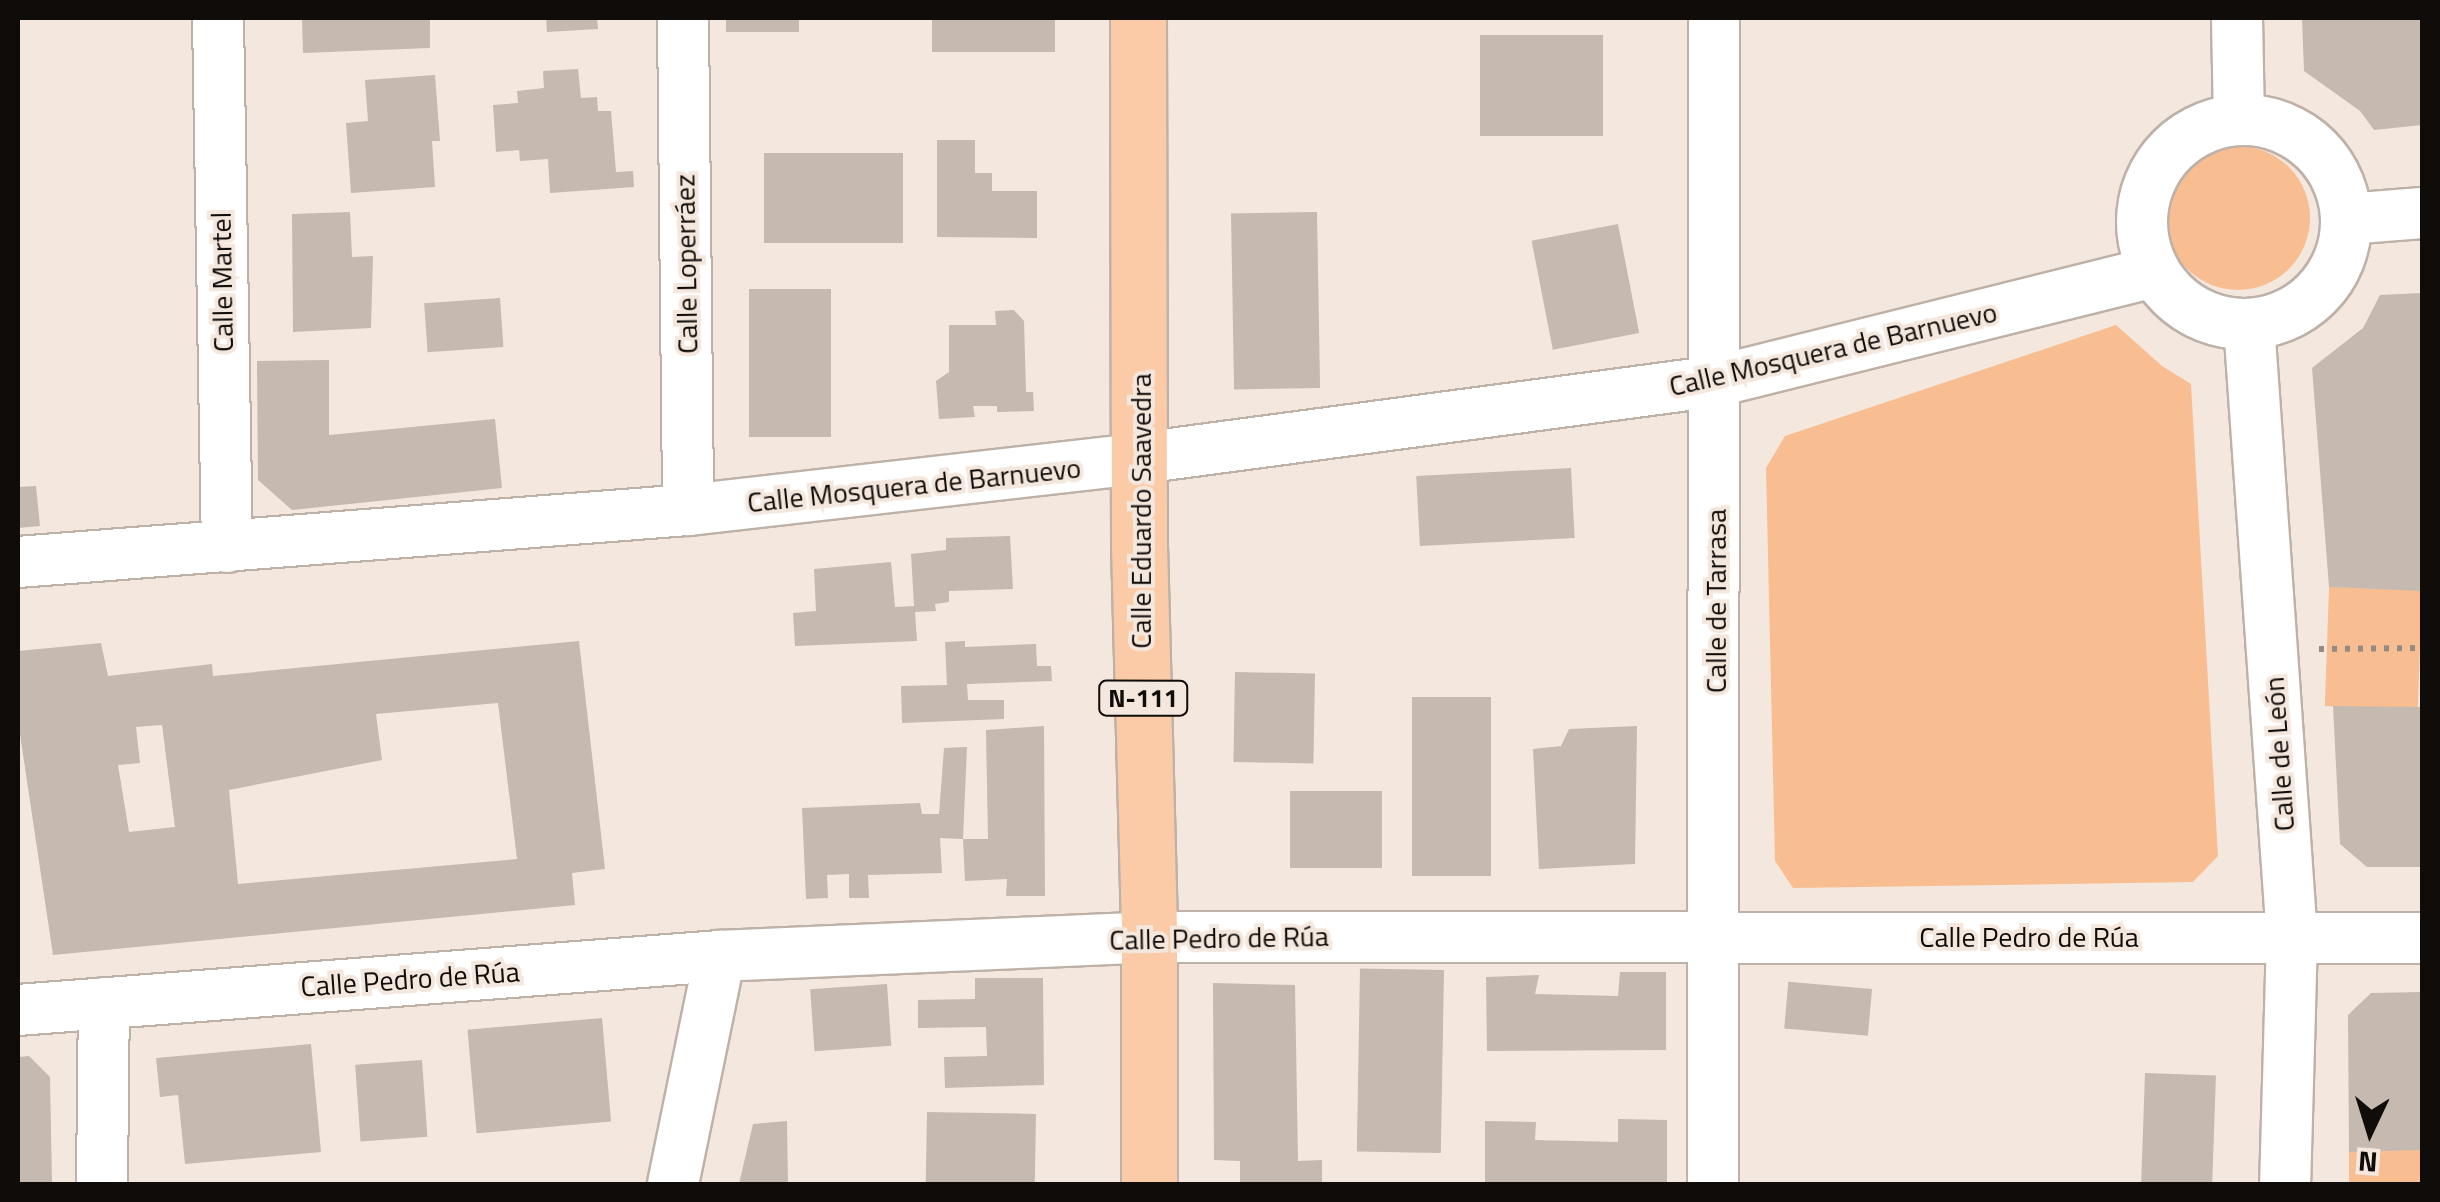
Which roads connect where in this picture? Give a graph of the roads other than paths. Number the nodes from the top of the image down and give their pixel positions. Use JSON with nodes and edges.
{"nodes":[{"id":1,"x":218,"y":18,"type":"edge"},
{"id":2,"x":683,"y":18,"type":"edge"},
{"id":3,"x":1138,"y":18,"type":"edge"},
{"id":4,"x":1714,"y":18,"type":"edge"},
{"id":5,"x":2237,"y":18,"type":"edge"},
{"id":6,"x":2239,"y":120,"type":"junction"},
{"id":7,"x":2422,"y":212,"type":"edge"},
{"id":8,"x":2346,"y":219,"type":"junction"},
{"id":9,"x":2154,"y":272,"type":"junction"},
{"id":10,"x":2249,"y":324,"type":"junction"},
{"id":11,"x":1717,"y":381,"type":"junction"},
{"id":12,"x":1141,"y":458,"type":"junction"},
{"id":13,"x":688,"y":510,"type":"junction"},
{"id":14,"x":227,"y":547,"type":"junction"},
{"id":15,"x":18,"y":562,"type":"edge"},
{"id":16,"x":1714,"y":935,"type":"junction"},
{"id":17,"x":1149,"y":938,"type":"junction"},
{"id":18,"x":2292,"y":938,"type":"junction"},
{"id":19,"x":2422,"y":938,"type":"edge"},
{"id":20,"x":720,"y":956,"type":"junction"},
{"id":21,"x":104,"y":1003,"type":"junction"},
{"id":22,"x":18,"y":1010,"type":"edge"},
{"id":23,"x":102,"y":1184,"type":"edge"},
{"id":24,"x":671,"y":1184,"type":"edge"},
{"id":25,"x":1149,"y":1184,"type":"edge"},
{"id":26,"x":1712,"y":1184,"type":"edge"},
{"id":27,"x":2286,"y":1184,"type":"edge"}],
"edges":[{"from":1,"to":14,"type":"street","name":"Calle Martel"},
{"from":2,"to":13,"type":"street","name":"Calle Loperráez"},
{"from":3,"to":12,"type":"main road","name":"Calle Eduardo Saavedra","number":"N-111"},
{"from":4,"to":11,"type":"street","name":"Calle de Tarrasa"},
{"from":5,"to":6,"type":"street"},
{"from":6,"to":8,"type":"street"},
{"from":6,"to":9,"type":"street"},
{"from":7,"to":8,"type":"street"},
{"from":8,"to":10,"type":"street"},
{"from":9,"to":10,"type":"street"},
{"from":9,"to":11,"type":"street","name":"Calle Mosquera de Barnuevo"},
{"from":10,"to":18,"type":"street","name":"Calle de León"},
{"from":11,"to":12,"type":"street","name":"Calle Mosquera de Barnuevo"},
{"from":11,"to":16,"type":"street","name":"Calle de Tarrasa"},
{"from":12,"to":13,"type":"street","name":"Calle Mosquera de Barnuevo"},
{"from":12,"to":17,"type":"main road","name":"Calle Eduardo Saavedra","number":"N-111"},
{"from":13,"to":14,"type":"street","name":"Calle Mosquera de Barnuevo"},
{"from":14,"to":15,"type":"street","name":"Calle Mosquera de Barnuevo"},
{"from":16,"to":17,"type":"street","name":"Calle Pedro de Rúa"},
{"from":16,"to":18,"type":"street","name":"Calle Pedro de Rúa"},
{"from":16,"to":26,"type":"street","name":"Calle de Tarrasa"},
{"from":17,"to":20,"type":"street","name":"Calle Pedro de Rúa"},
{"from":17,"to":25,"type":"main road","name":"Calle Eduardo Saavedra","number":"N-111"},
{"from":18,"to":19,"type":"street","name":"Calle Pedro de Rúa"},
{"from":18,"to":27,"type":"street","name":"Calle de León"},
{"from":20,"to":21,"type":"street","name":"Calle Pedro de Rúa"},
{"from":20,"to":24,"type":"street"},
{"from":21,"to":22,"type":"street","name":"Calle Pedro de Rúa"},
{"from":21,"to":23,"type":"street"}]}
